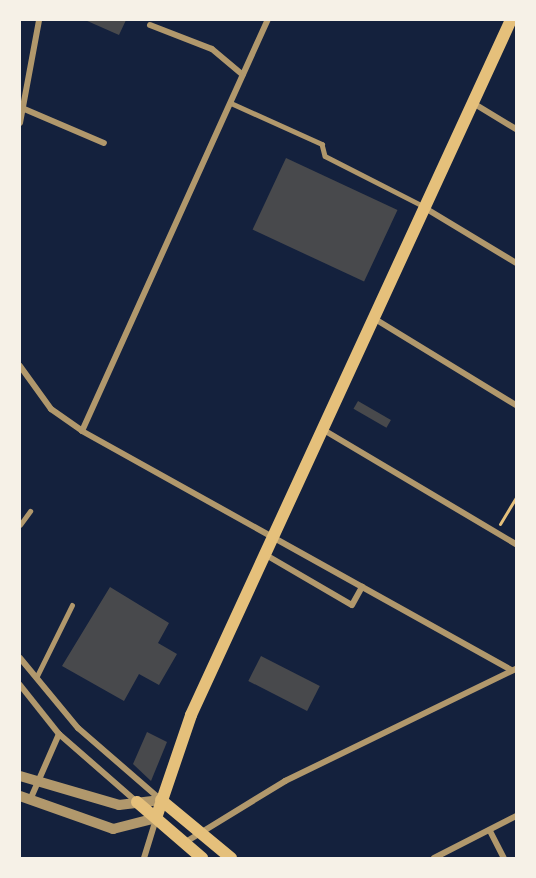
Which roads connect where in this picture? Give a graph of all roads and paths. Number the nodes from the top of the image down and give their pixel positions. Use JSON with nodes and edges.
{"nodes":[{"id":1,"x":39,"y":20,"type":"edge"},
{"id":2,"x":268,"y":20,"type":"edge"},
{"id":3,"x":511,"y":20,"type":"edge"},
{"id":4,"x":150,"y":25,"type":"dead end"},
{"id":5,"x":243,"y":75,"type":"junction"},
{"id":6,"x":231,"y":103,"type":"junction"},
{"id":7,"x":473,"y":103,"type":"junction"},
{"id":8,"x":22,"y":108,"type":"junction"},
{"id":9,"x":20,"y":123,"type":"edge"},
{"id":10,"x":516,"y":129,"type":"edge"},
{"id":11,"x":104,"y":143,"type":"dead end"},
{"id":12,"x":425,"y":208,"type":"junction"},
{"id":13,"x":516,"y":263,"type":"edge"},
{"id":14,"x":375,"y":319,"type":"junction"},
{"id":15,"x":20,"y":366,"type":"edge"},
{"id":16,"x":516,"y":405,"type":"edge"},
{"id":17,"x":322,"y":429,"type":"junction"},
{"id":18,"x":82,"y":431,"type":"junction"},
{"id":19,"x":516,"y":498,"type":"edge"},
{"id":20,"x":30,"y":511,"type":"dead end"},
{"id":21,"x":20,"y":525,"type":"edge"},
{"id":22,"x":495,"y":531,"type":"junction"},
{"id":23,"x":274,"y":540,"type":"junction"},
{"id":24,"x":516,"y":544,"type":"edge"},
{"id":25,"x":266,"y":555,"type":"junction"},
{"id":26,"x":362,"y":587,"type":"junction"},
{"id":27,"x":72,"y":605,"type":"dead end"},
{"id":28,"x":20,"y":658,"type":"edge"},
{"id":29,"x":514,"y":669,"type":"edge"},
{"id":30,"x":36,"y":678,"type":"junction"},
{"id":31,"x":20,"y":685,"type":"edge"},
{"id":32,"x":59,"y":734,"type":"junction"},
{"id":33,"x":20,"y":776,"type":"edge"},
{"id":34,"x":37,"y":782,"type":"junction"},
{"id":35,"x":25,"y":798,"type":"edge"},
{"id":36,"x":161,"y":800,"type":"junction"},
{"id":37,"x":137,"y":802,"type":"junction"},
{"id":38,"x":516,"y":816,"type":"edge"},
{"id":39,"x":156,"y":818,"type":"junction"},
{"id":40,"x":489,"y":831,"type":"junction"},
{"id":41,"x":199,"y":833,"type":"junction"},
{"id":42,"x":184,"y":843,"type":"junction"},
{"id":43,"x":144,"y":858,"type":"edge"},
{"id":44,"x":202,"y":858,"type":"edge"},
{"id":45,"x":231,"y":858,"type":"edge"},
{"id":46,"x":434,"y":858,"type":"edge"},
{"id":47,"x":504,"y":858,"type":"edge"}],
"edges":[{"from":1,"to":8,"type":"street"},
{"from":2,"to":5,"type":"street"},
{"from":3,"to":7,"type":"main road"},
{"from":4,"to":5,"type":"street"},
{"from":5,"to":6,"type":"street"},
{"from":6,"to":12,"type":"lane"},
{"from":6,"to":18,"type":"street"},
{"from":7,"to":10,"type":"street"},
{"from":7,"to":12,"type":"main road"},
{"from":8,"to":9,"type":"street"},
{"from":8,"to":11,"type":"street"},
{"from":12,"to":13,"type":"street"},
{"from":12,"to":14,"type":"main road"},
{"from":14,"to":16,"type":"street"},
{"from":14,"to":17,"type":"main road"},
{"from":15,"to":18,"type":"street"},
{"from":17,"to":22,"type":"street"},
{"from":17,"to":23,"type":"main road"},
{"from":18,"to":23,"type":"street"},
{"from":19,"to":22,"type":"path"},
{"from":20,"to":21,"type":"lane"},
{"from":22,"to":24,"type":"street"},
{"from":23,"to":25,"type":"main road"},
{"from":23,"to":26,"type":"street"},
{"from":25,"to":26,"type":"street"},
{"from":25,"to":36,"type":"main road"},
{"from":26,"to":29,"type":"street"},
{"from":27,"to":30,"type":"lane"},
{"from":28,"to":30,"type":"street"},
{"from":29,"to":41,"type":"street"},
{"from":30,"to":36,"type":"street"},
{"from":31,"to":32,"type":"street"},
{"from":32,"to":34,"type":"street"},
{"from":32,"to":37,"type":"street"},
{"from":33,"to":34,"type":"street"},
{"from":34,"to":35,"type":"street"},
{"from":34,"to":37,"type":"street"},
{"from":35,"to":39,"type":"street"},
{"from":36,"to":37,"type":"street"},
{"from":36,"to":39,"type":"main road"},
{"from":36,"to":41,"type":"main road"},
{"from":37,"to":39,"type":"main road"},
{"from":38,"to":40,"type":"street"},
{"from":39,"to":42,"type":"main road"},
{"from":39,"to":43,"type":"street"},
{"from":40,"to":46,"type":"street"},
{"from":40,"to":47,"type":"street"},
{"from":41,"to":42,"type":"street"},
{"from":41,"to":45,"type":"main road"},
{"from":42,"to":44,"type":"main road"}]}
